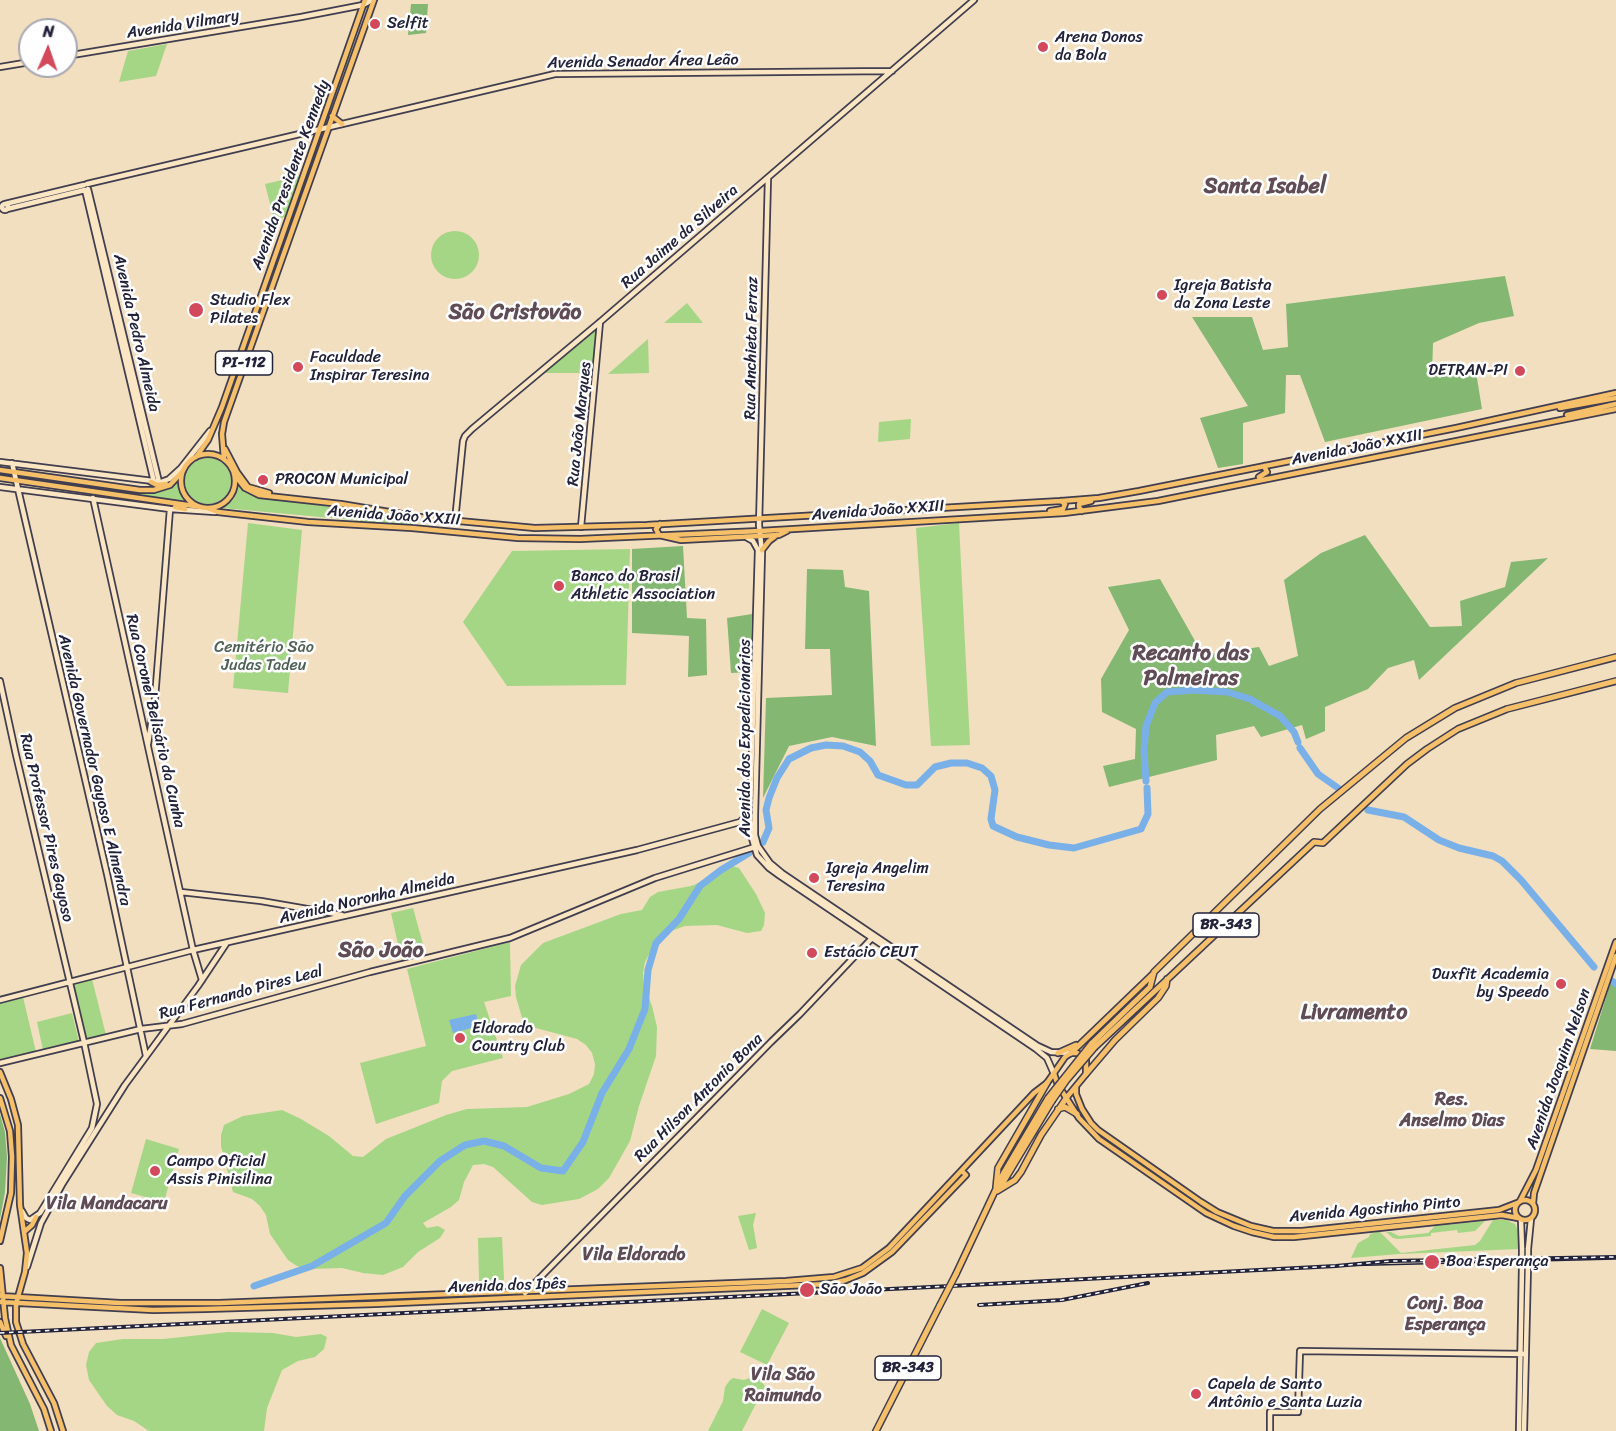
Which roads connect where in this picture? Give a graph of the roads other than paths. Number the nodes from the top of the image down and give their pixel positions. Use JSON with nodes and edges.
{"nodes":[{"id":1,"x":373,"y":0,"type":"edge"},
{"id":2,"x":974,"y":0,"type":"edge"},
{"id":3,"x":364,"y":3,"type":"edge"},
{"id":4,"x":78,"y":54,"type":"edge"},
{"id":5,"x":18,"y":64,"type":"edge"},
{"id":6,"x":0,"y":68,"type":"edge"},
{"id":7,"x":892,"y":71,"type":"junction"},
{"id":8,"x":332,"y":116,"type":"junction"},
{"id":9,"x":342,"y":124,"type":"junction"},
{"id":10,"x":328,"y":127,"type":"junction"},
{"id":11,"x":321,"y":129,"type":"junction"},
{"id":12,"x":768,"y":178,"type":"junction"},
{"id":13,"x":86,"y":187,"type":"junction"},
{"id":14,"x":3,"y":207,"type":"edge"},
{"id":15,"x":600,"y":322,"type":"junction"},
{"id":16,"x":1616,"y":393,"type":"edge"},
{"id":17,"x":1616,"y":398,"type":"edge"},
{"id":18,"x":1616,"y":406,"type":"edge"},
{"id":19,"x":1510,"y":416,"type":"junction"},
{"id":20,"x":215,"y":424,"type":"junction"},
{"id":21,"x":223,"y":446,"type":"junction"},
{"id":22,"x":196,"y":456,"type":"junction"},
{"id":23,"x":224,"y":459,"type":"junction"},
{"id":24,"x":0,"y":462,"type":"edge"},
{"id":25,"x":12,"y":463,"type":"junction"},
{"id":26,"x":1264,"y":466,"type":"junction"},
{"id":27,"x":0,"y":471,"type":"edge"},
{"id":28,"x":183,"y":471,"type":"junction"},
{"id":29,"x":14,"y":472,"type":"junction"},
{"id":30,"x":234,"y":474,"type":"junction"},
{"id":31,"x":0,"y":478,"type":"edge"},
{"id":32,"x":16,"y":480,"type":"junction"},
{"id":33,"x":1254,"y":480,"type":"junction"},
{"id":34,"x":174,"y":481,"type":"junction"},
{"id":35,"x":155,"y":482,"type":"junction"},
{"id":36,"x":0,"y":486,"type":"edge"},
{"id":37,"x":18,"y":489,"type":"junction"},
{"id":38,"x":283,"y":497,"type":"junction"},
{"id":39,"x":93,"y":498,"type":"junction"},
{"id":40,"x":1099,"y":498,"type":"junction"},
{"id":41,"x":147,"y":499,"type":"junction"},
{"id":42,"x":1061,"y":501,"type":"junction"},
{"id":43,"x":201,"y":507,"type":"junction"},
{"id":44,"x":207,"y":508,"type":"junction"},
{"id":45,"x":170,"y":509,"type":"junction"},
{"id":46,"x":185,"y":509,"type":"junction"},
{"id":47,"x":1083,"y":511,"type":"junction"},
{"id":48,"x":218,"y":512,"type":"junction"},
{"id":49,"x":870,"y":512,"type":"junction"},
{"id":50,"x":855,"y":513,"type":"junction"},
{"id":51,"x":1042,"y":514,"type":"junction"},
{"id":52,"x":414,"y":516,"type":"junction"},
{"id":53,"x":426,"y":518,"type":"junction"},
{"id":54,"x":759,"y":518,"type":"junction"},
{"id":55,"x":456,"y":521,"type":"junction"},
{"id":56,"x":870,"y":523,"type":"junction"},
{"id":57,"x":660,"y":524,"type":"junction"},
{"id":58,"x":857,"y":524,"type":"junction"},
{"id":59,"x":647,"y":525,"type":"junction"},
{"id":60,"x":581,"y":527,"type":"junction"},
{"id":61,"x":412,"y":528,"type":"junction"},
{"id":62,"x":423,"y":529,"type":"junction"},
{"id":63,"x":792,"y":529,"type":"junction"},
{"id":64,"x":760,"y":534,"type":"junction"},
{"id":65,"x":658,"y":535,"type":"junction"},
{"id":66,"x":779,"y":535,"type":"junction"},
{"id":67,"x":645,"y":536,"type":"junction"},
{"id":68,"x":745,"y":537,"type":"junction"},
{"id":69,"x":760,"y":550,"type":"junction"},
{"id":70,"x":1616,"y":657,"type":"edge"},
{"id":71,"x":0,"y":681,"type":"edge"},
{"id":72,"x":1616,"y":681,"type":"edge"},
{"id":73,"x":148,"y":747,"type":"junction"},
{"id":74,"x":750,"y":813,"type":"junction"},
{"id":75,"x":740,"y":822,"type":"junction"},
{"id":76,"x":753,"y":827,"type":"junction"},
{"id":77,"x":756,"y":847,"type":"junction"},
{"id":78,"x":181,"y":892,"type":"junction"},
{"id":79,"x":345,"y":916,"type":"junction"},
{"id":80,"x":874,"y":936,"type":"junction"},
{"id":81,"x":226,"y":944,"type":"junction"},
{"id":82,"x":1615,"y":946,"type":"edge"},
{"id":83,"x":193,"y":950,"type":"junction"},
{"id":84,"x":1614,"y":958,"type":"edge"},
{"id":85,"x":127,"y":966,"type":"junction"},
{"id":86,"x":1154,"y":972,"type":"junction"},
{"id":87,"x":1167,"y":979,"type":"junction"},
{"id":88,"x":202,"y":980,"type":"junction"},
{"id":89,"x":69,"y":981,"type":"junction"},
{"id":90,"x":0,"y":1000,"type":"edge"},
{"id":91,"x":1135,"y":1005,"type":"junction"},
{"id":92,"x":168,"y":1027,"type":"junction"},
{"id":93,"x":141,"y":1029,"type":"junction"},
{"id":94,"x":1090,"y":1035,"type":"junction"},
{"id":95,"x":84,"y":1042,"type":"junction"},
{"id":96,"x":1037,"y":1047,"type":"junction"},
{"id":97,"x":1058,"y":1053,"type":"junction"},
{"id":98,"x":1071,"y":1053,"type":"junction"},
{"id":99,"x":146,"y":1056,"type":"junction"},
{"id":100,"x":0,"y":1063,"type":"edge"},
{"id":101,"x":0,"y":1072,"type":"edge"},
{"id":102,"x":1054,"y":1074,"type":"junction"},
{"id":103,"x":1086,"y":1074,"type":"junction"},
{"id":104,"x":1047,"y":1083,"type":"junction"},
{"id":105,"x":1077,"y":1085,"type":"junction"},
{"id":106,"x":1060,"y":1087,"type":"junction"},
{"id":107,"x":1067,"y":1097,"type":"junction"},
{"id":108,"x":0,"y":1098,"type":"edge"},
{"id":109,"x":1057,"y":1110,"type":"junction"},
{"id":110,"x":1077,"y":1114,"type":"junction"},
{"id":111,"x":58,"y":1186,"type":"junction"},
{"id":112,"x":996,"y":1192,"type":"junction"},
{"id":113,"x":1519,"y":1202,"type":"junction"},
{"id":114,"x":1533,"y":1204,"type":"junction"},
{"id":115,"x":20,"y":1205,"type":"junction"},
{"id":116,"x":36,"y":1217,"type":"junction"},
{"id":117,"x":1519,"y":1219,"type":"junction"},
{"id":118,"x":1531,"y":1219,"type":"junction"},
{"id":119,"x":24,"y":1232,"type":"junction"},
{"id":120,"x":0,"y":1241,"type":"edge"},
{"id":121,"x":1525,"y":1249,"type":"junction"},
{"id":122,"x":0,"y":1268,"type":"edge"},
{"id":123,"x":25,"y":1272,"type":"junction"},
{"id":124,"x":540,"y":1278,"type":"junction"},
{"id":125,"x":525,"y":1291,"type":"junction"},
{"id":126,"x":540,"y":1294,"type":"junction"},
{"id":127,"x":2,"y":1296,"type":"edge"},
{"id":128,"x":18,"y":1297,"type":"junction"},
{"id":129,"x":526,"y":1298,"type":"junction"},
{"id":130,"x":370,"y":1301,"type":"junction"},
{"id":131,"x":2,"y":1303,"type":"edge"},
{"id":132,"x":16,"y":1304,"type":"junction"},
{"id":133,"x":251,"y":1305,"type":"junction"},
{"id":134,"x":0,"y":1322,"type":"edge"},
{"id":135,"x":10,"y":1345,"type":"junction"},
{"id":136,"x":1523,"y":1354,"type":"junction"},
{"id":137,"x":51,"y":1431,"type":"edge"},
{"id":138,"x":63,"y":1431,"type":"edge"},
{"id":139,"x":876,"y":1431,"type":"edge"},
{"id":140,"x":1270,"y":1431,"type":"edge"},
{"id":141,"x":1519,"y":1431,"type":"edge"},
{"id":142,"x":1524,"y":1431,"type":"edge"}],
"edges":[{"from":1,"to":3,"type":"street","name":"Avenida Vilmary"},
{"from":1,"to":8,"type":"main road","name":"Avenida Presidente Kennedy","number":"PI-112"},
{"from":2,"to":7,"type":"street","name":"Rua Jaime da Silveira"},
{"from":3,"to":4,"type":"street","name":"Avenida Vilmary"},
{"from":3,"to":11,"type":"main road","name":"Avenida Presidente Kennedy","number":"PI-112"},
{"from":5,"to":6,"type":"street"},
{"from":7,"to":9,"type":"street","name":"Avenida Senador Área Leão"},
{"from":7,"to":12,"type":"street","name":"Rua Jaime da Silveira"},
{"from":8,"to":9,"type":"main road"},
{"from":8,"to":10,"type":"main road","name":"Avenida Presidente Kennedy","number":"PI-112"},
{"from":9,"to":10,"type":"street","name":"Avenida Senador Área Leão"},
{"from":10,"to":11,"type":"street","name":"Avenida Senador Área Leão"},
{"from":10,"to":21,"type":"main road","name":"Avenida Presidente Kennedy","number":"PI-112"},
{"from":11,"to":13,"type":"street"},
{"from":11,"to":20,"type":"main road","name":"Avenida Presidente Kennedy","number":"PI-112"},
{"from":12,"to":15,"type":"street","name":"Rua Jaime da Silveira"},
{"from":12,"to":54,"type":"street","name":"Rua Anchieta Ferraz"},
{"from":13,"to":14,"type":"street"},
{"from":13,"to":35,"type":"street","name":"Avenida Pedro Almeida"},
{"from":15,"to":55,"type":"street","name":"Rua Jaime da Silveira"},
{"from":15,"to":60,"type":"street","name":"Rua João Marques"},
{"from":16,"to":19,"type":"main road","name":"Avenida João XXIII"},
{"from":17,"to":19,"type":"main road","name":"Avenida João XXIII"},
{"from":18,"to":33,"type":"main road","name":"Avenida João XXIII"},
{"from":19,"to":26,"type":"main road","name":"Avenida João XXIII"},
{"from":20,"to":22,"type":"main road","name":"Avenida Presidente Kennedy","number":"PI-112"},
{"from":20,"to":35,"type":"street"},
{"from":21,"to":23,"type":"main road","name":"Avenida Presidente Kennedy","number":"PI-112"},
{"from":21,"to":38,"type":"main road"},
{"from":22,"to":23,"type":"main road"},
{"from":22,"to":28,"type":"main road"},
{"from":23,"to":30,"type":"main road"},
{"from":24,"to":25,"type":"street"},
{"from":25,"to":29,"type":"street","name":"Avenida Governador Gayoso E Almendra"},
{"from":25,"to":35,"type":"street"},
{"from":26,"to":33,"type":"main road"},
{"from":26,"to":40,"type":"main road","name":"Avenida João XXIII"},
{"from":27,"to":29,"type":"main road"},
{"from":28,"to":34,"type":"main road"},
{"from":28,"to":43,"type":"main road"},
{"from":29,"to":32,"type":"street","name":"Avenida Governador Gayoso E Almendra"},
{"from":29,"to":34,"type":"main road"},
{"from":30,"to":38,"type":"main road","name":"Avenida João XXIII"},
{"from":30,"to":44,"type":"main road"},
{"from":31,"to":32,"type":"main road"},
{"from":32,"to":37,"type":"street","name":"Avenida Governador Gayoso E Almendra"},
{"from":32,"to":41,"type":"main road"},
{"from":33,"to":47,"type":"main road","name":"Avenida João XXIII"},
{"from":34,"to":35,"type":"main road"},
{"from":36,"to":37,"type":"street","name":"Avenida João XXIII"},
{"from":37,"to":39,"type":"street","name":"Avenida João XXIII"},
{"from":37,"to":85,"type":"street","name":"Avenida Governador Gayoso E Almendra"},
{"from":38,"to":52,"type":"main road","name":"Avenida João XXIII"},
{"from":39,"to":45,"type":"street","name":"Avenida João XXIII"},
{"from":39,"to":73,"type":"street","name":"Rua Coronel Belisário da Cunha"},
{"from":40,"to":42,"type":"main road","name":"Avenida João XXIII"},
{"from":40,"to":47,"type":"main road"},
{"from":41,"to":43,"type":"main road"},
{"from":41,"to":46,"type":"main road"},
{"from":42,"to":49,"type":"main road","name":"Avenida João XXIII"},
{"from":42,"to":51,"type":"main road"},
{"from":43,"to":44,"type":"main road"},
{"from":44,"to":48,"type":"main road","name":"Avenida João XXIII"},
{"from":45,"to":46,"type":"street","name":"Avenida João XXIII"},
{"from":45,"to":73,"type":"street"},
{"from":46,"to":48,"type":"street","name":"Avenida João XXIII"},
{"from":47,"to":51,"type":"main road","name":"Avenida João XXIII"},
{"from":48,"to":61,"type":"main road","name":"Avenida João XXIII"},
{"from":49,"to":50,"type":"main road","name":"Avenida João XXIII"},
{"from":49,"to":56,"type":"main road"},
{"from":50,"to":54,"type":"main road","name":"Avenida João XXIII"},
{"from":50,"to":58,"type":"main road"},
{"from":51,"to":56,"type":"main road","name":"Avenida João XXIII"},
{"from":52,"to":53,"type":"main road","name":"Avenida João XXIII"},
{"from":52,"to":61,"type":"main road"},
{"from":53,"to":55,"type":"main road","name":"Avenida João XXIII"},
{"from":53,"to":62,"type":"main road"},
{"from":54,"to":57,"type":"main road","name":"Avenida João XXIII"},
{"from":54,"to":64,"type":"street","name":"Rua Anchieta Ferraz"},
{"from":55,"to":60,"type":"main road","name":"Avenida João XXIII"},
{"from":56,"to":58,"type":"main road","name":"Avenida João XXIII"},
{"from":57,"to":59,"type":"main road","name":"Avenida João XXIII"},
{"from":57,"to":65,"type":"main road"},
{"from":58,"to":63,"type":"main road","name":"Avenida João XXIII"},
{"from":59,"to":60,"type":"main road","name":"Avenida João XXIII"},
{"from":59,"to":67,"type":"main road"},
{"from":61,"to":62,"type":"main road","name":"Avenida João XXIII"},
{"from":62,"to":67,"type":"main road","name":"Avenida João XXIII"},
{"from":63,"to":64,"type":"main road","name":"Avenida João XXIII"},
{"from":63,"to":66,"type":"main road"},
{"from":64,"to":65,"type":"main road","name":"Avenida João XXIII"},
{"from":64,"to":66,"type":"main road"},
{"from":64,"to":68,"type":"main road"},
{"from":64,"to":69,"type":"street","name":"Avenida dos Expedicionários"},
{"from":65,"to":67,"type":"main road","name":"Avenida João XXIII"},
{"from":65,"to":68,"type":"main road"},
{"from":66,"to":69,"type":"main road"},
{"from":68,"to":69,"type":"street"},
{"from":69,"to":74,"type":"street","name":"Avenida dos Expedicionários"},
{"from":69,"to":76,"type":"street","name":"Avenida dos Expedicionários"},
{"from":70,"to":86,"type":"highway","name":"BR-343"},
{"from":71,"to":89,"type":"street","name":"Rua Professor Pires Gayoso"},
{"from":72,"to":87,"type":"highway","number":"BR-343"},
{"from":73,"to":78,"type":"street","name":"Rua Coronel Belisário da Cunha"},
{"from":74,"to":75,"type":"street"},
{"from":74,"to":76,"type":"street","name":"Avenida dos Expedicionários"},
{"from":75,"to":76,"type":"street"},
{"from":75,"to":79,"type":"street","name":"Avenida Noronha Almeida"},
{"from":76,"to":77,"type":"street","name":"Avenida dos Expedicionários"},
{"from":77,"to":80,"type":"street","name":"Avenida dos Expedicionários"},
{"from":77,"to":92,"type":"street","name":"Rua Fernando Pires Leal"},
{"from":78,"to":79,"type":"street"},
{"from":78,"to":83,"type":"street","name":"Rua Coronel Belisário da Cunha"},
{"from":79,"to":81,"type":"street","name":"Avenida Noronha Almeida"},
{"from":80,"to":96,"type":"street","name":"Avenida dos Expedicionários"},
{"from":80,"to":124,"type":"street","name":"Rua Hilson Antonio Bona"},
{"from":81,"to":83,"type":"street","name":"Avenida Noronha Almeida"},
{"from":81,"to":88,"type":"street"},
{"from":82,"to":84,"type":"main road","name":"Avenida Joaquim Nelson"},
{"from":83,"to":85,"type":"street","name":"Avenida Noronha Almeida"},
{"from":83,"to":88,"type":"street","name":"Rua Coronel Belisário da Cunha"},
{"from":84,"to":113,"type":"main road","name":"Avenida Joaquim Nelson"},
{"from":84,"to":114,"type":"main road","name":"Avenida Joaquim Nelson"},
{"from":85,"to":89,"type":"street","name":"Avenida Noronha Almeida"},
{"from":85,"to":93,"type":"street","name":"Avenida Governador Gayoso E Almendra"},
{"from":86,"to":91,"type":"highway","number":"BR-343"},
{"from":86,"to":94,"type":"highway","name":"BR-343"},
{"from":87,"to":91,"type":"highway","number":"BR-343"},
{"from":87,"to":103,"type":"highway"},
{"from":88,"to":92,"type":"street"},
{"from":89,"to":90,"type":"street","name":"Avenida Noronha Almeida"},
{"from":89,"to":95,"type":"street","name":"Rua Professor Pires Gayoso"},
{"from":91,"to":112,"type":"highway","number":"BR-343","bridge":true},
{"from":92,"to":93,"type":"street","name":"Rua Fernando Pires Leal"},
{"from":92,"to":99,"type":"street"},
{"from":93,"to":95,"type":"street","name":"Rua Fernando Pires Leal"},
{"from":93,"to":99,"type":"street","name":"Avenida Governador Gayoso E Almendra"},
{"from":94,"to":97,"type":"highway"},
{"from":94,"to":98,"type":"highway"},
{"from":95,"to":100,"type":"street","name":"Rua Fernando Pires Leal"},
{"from":95,"to":111,"type":"street","name":"Rua Professor Pires Gayoso"},
{"from":96,"to":97,"type":"street"},
{"from":96,"to":102,"type":"street"},
{"from":97,"to":98,"type":"street"},
{"from":98,"to":102,"type":"main road"},
{"from":98,"to":103,"type":"main road"},
{"from":99,"to":111,"type":"street"},
{"from":101,"to":115,"type":"main road"},
{"from":102,"to":104,"type":"main road","name":"Avenida dos Ipês"},
{"from":102,"to":106,"type":"main road"},
{"from":103,"to":105,"type":"main road"},
{"from":104,"to":112,"type":"highway"},
{"from":104,"to":126,"type":"main road","name":"Avenida dos Ipês"},
{"from":105,"to":106,"type":"main road"},
{"from":105,"to":107,"type":"main road"},
{"from":105,"to":113,"type":"main road","name":"Avenida Agostinho Pinto"},
{"from":106,"to":107,"type":"main road","name":"Avenida Agostinho Pinto"},
{"from":107,"to":109,"type":"highway"},
{"from":107,"to":110,"type":"main road","name":"Avenida Agostinho Pinto"},
{"from":108,"to":120,"type":"main road"},
{"from":109,"to":110,"type":"highway"},
{"from":109,"to":112,"type":"highway"},
{"from":110,"to":117,"type":"main road","name":"Avenida Agostinho Pinto"},
{"from":111,"to":116,"type":"street"},
{"from":111,"to":123,"type":"street"},
{"from":112,"to":139,"type":"highway","number":"BR-343","bridge":true},
{"from":113,"to":114,"type":"main road"},
{"from":113,"to":117,"type":"main road"},
{"from":114,"to":118,"type":"main road"},
{"from":115,"to":116,"type":"street"},
{"from":115,"to":119,"type":"main road"},
{"from":116,"to":119,"type":"main road"},
{"from":117,"to":118,"type":"main road"},
{"from":117,"to":121,"type":"street"},
{"from":118,"to":121,"type":"street"},
{"from":119,"to":123,"type":"main road"},
{"from":121,"to":136,"type":"street","bridge":true},
{"from":122,"to":127,"type":"main road"},
{"from":123,"to":128,"type":"main road"},
{"from":124,"to":125,"type":"street","name":"Rua Hilson Antonio Bona"},
{"from":124,"to":126,"type":"street"},
{"from":125,"to":126,"type":"main road","name":"Avenida dos Ipês"},
{"from":125,"to":129,"type":"street"},
{"from":125,"to":130,"type":"main road","name":"Avenida dos Ipês"},
{"from":126,"to":129,"type":"main road","name":"Avenida dos Ipês"},
{"from":127,"to":128,"type":"main road","name":"Avenida dos Ipês"},
{"from":127,"to":131,"type":"main road"},
{"from":128,"to":131,"type":"main road"},
{"from":128,"to":132,"type":"main road"},
{"from":128,"to":133,"type":"main road","name":"Avenida dos Ipês"},
{"from":129,"to":130,"type":"main road","name":"Avenida dos Ipês"},
{"from":130,"to":133,"type":"main road","name":"Avenida dos Ipês"},
{"from":131,"to":132,"type":"main road","name":"Avenida dos Ipês"},
{"from":131,"to":135,"type":"main road"},
{"from":132,"to":133,"type":"main road","name":"Avenida dos Ipês"},
{"from":132,"to":138,"type":"main road"},
{"from":134,"to":135,"type":"main road"},
{"from":135,"to":137,"type":"main road"},
{"from":136,"to":140,"type":"street"},
{"from":136,"to":141,"type":"street"},
{"from":136,"to":142,"type":"street"}]}
